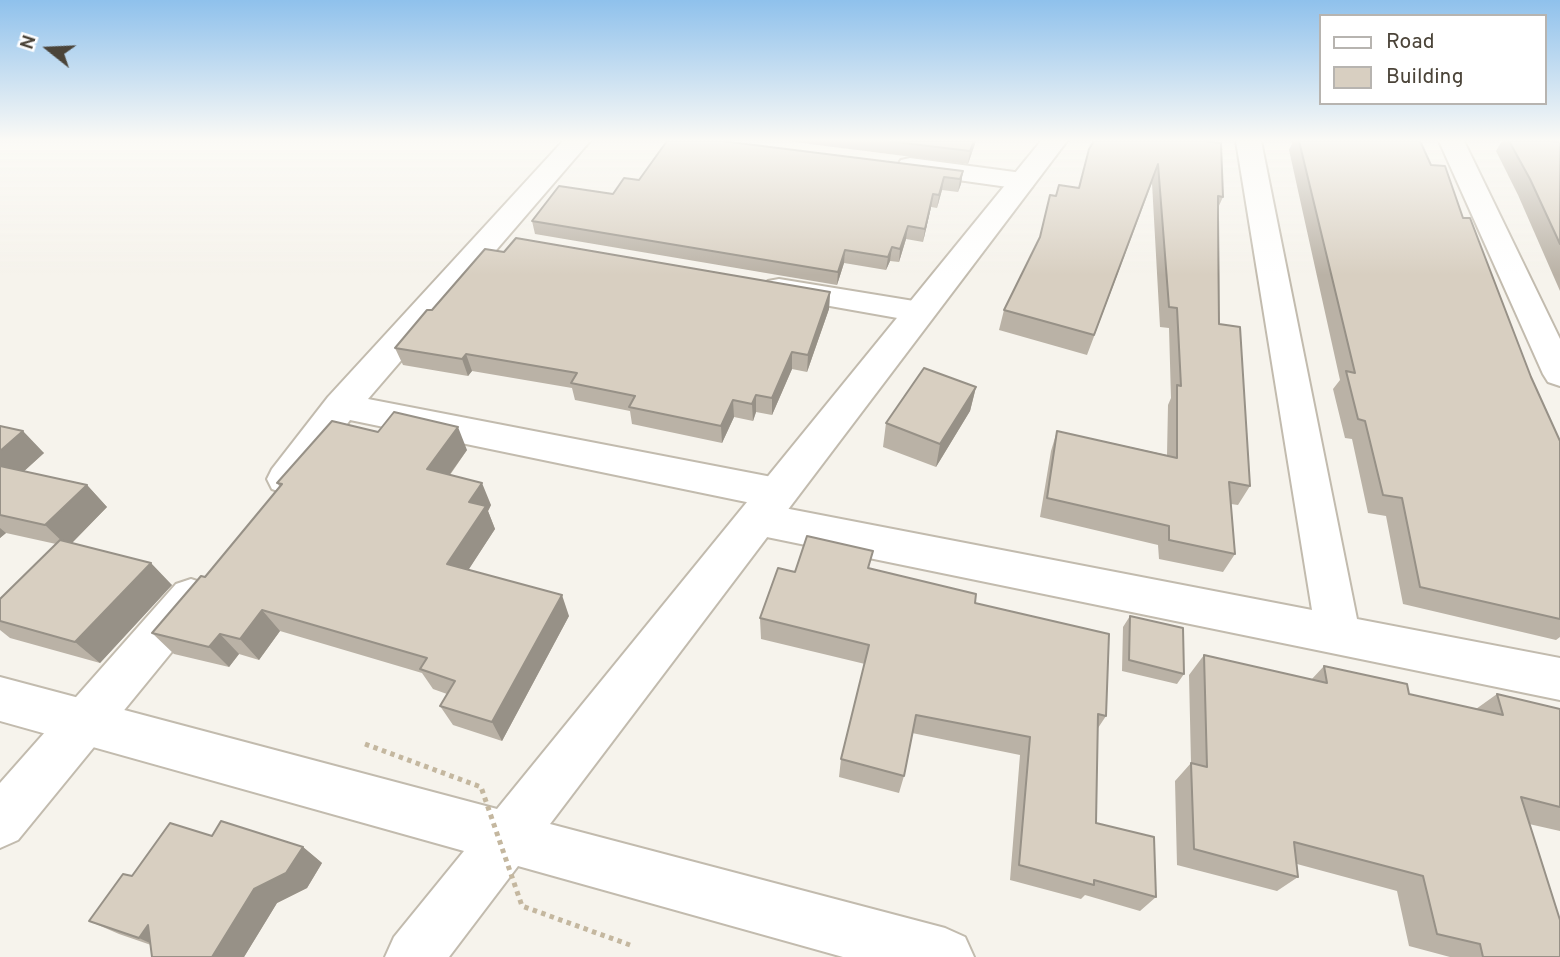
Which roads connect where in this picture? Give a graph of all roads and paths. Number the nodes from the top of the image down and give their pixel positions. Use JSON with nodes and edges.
{"nodes":[{"id":1,"x":536,"y":186,"type":"edge"},
{"id":2,"x":1018,"y":186,"type":"edge"},
{"id":3,"x":1257,"y":186,"type":"edge"},
{"id":4,"x":1472,"y":186,"type":"edge"},
{"id":5,"x":488,"y":238,"type":"junction"},
{"id":6,"x":528,"y":245,"type":"edge"},
{"id":7,"x":744,"y":282,"type":"edge"},
{"id":8,"x":920,"y":312,"type":"junction"},
{"id":9,"x":1560,"y":374,"type":"edge"},
{"id":10,"x":341,"y":406,"type":"junction"},
{"id":11,"x":767,"y":506,"type":"junction"},
{"id":12,"x":262,"y":511,"type":"edge"},
{"id":13,"x":211,"y":574,"type":"edge"},
{"id":14,"x":1338,"y":632,"type":"junction"},
{"id":15,"x":1560,"y":679,"type":"edge"},
{"id":16,"x":0,"y":699,"type":"edge"},
{"id":17,"x":84,"y":723,"type":"junction"},
{"id":18,"x":365,"y":744,"type":"dead end"},
{"id":19,"x":0,"y":822,"type":"edge"},
{"id":20,"x":507,"y":838,"type":"junction"},
{"id":21,"x":630,"y":945,"type":"dead end"},
{"id":22,"x":414,"y":957,"type":"edge"},
{"id":23,"x":945,"y":957,"type":"edge"}],
"edges":[{"from":1,"to":5,"type":"street"},
{"from":2,"to":8,"type":"street"},
{"from":3,"to":14,"type":"street"},
{"from":4,"to":9,"type":"street"},
{"from":5,"to":6,"type":"street"},
{"from":5,"to":10,"type":"street"},
{"from":7,"to":8,"type":"street"},
{"from":8,"to":11,"type":"street"},
{"from":10,"to":11,"type":"street"},
{"from":10,"to":12,"type":"street"},
{"from":11,"to":14,"type":"street"},
{"from":11,"to":20,"type":"street"},
{"from":13,"to":17,"type":"street"},
{"from":14,"to":15,"type":"street"},
{"from":16,"to":17,"type":"street"},
{"from":17,"to":19,"type":"street"},
{"from":17,"to":20,"type":"street"},
{"from":18,"to":21,"type":"path","bridge":true},
{"from":20,"to":22,"type":"street"},
{"from":20,"to":23,"type":"street"}]}
